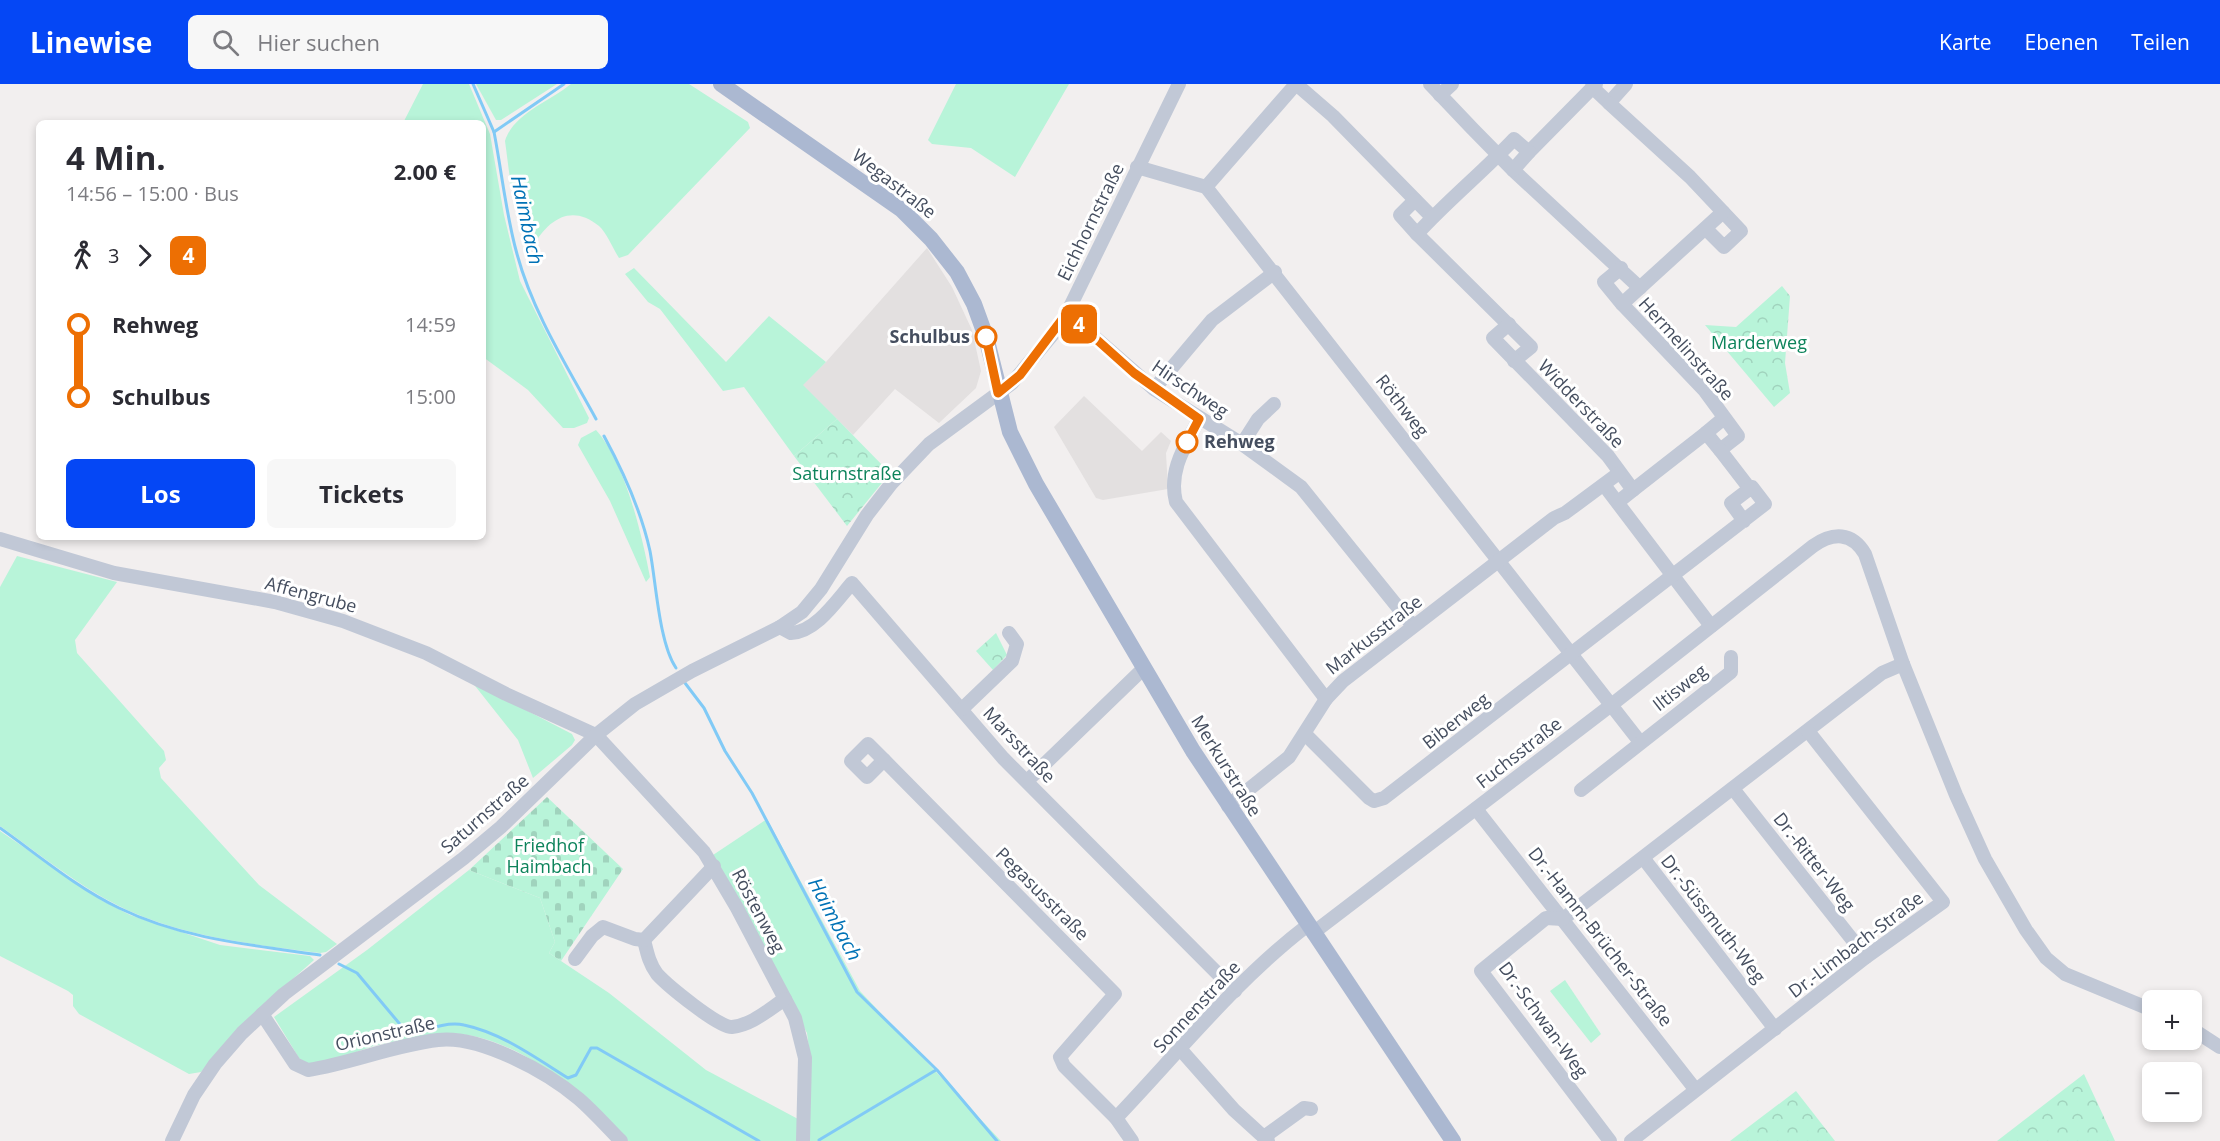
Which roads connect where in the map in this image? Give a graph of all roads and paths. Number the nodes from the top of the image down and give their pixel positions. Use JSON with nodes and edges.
{"nodes":[{"id":1,"x":721,"y":84,"type":"edge"},
{"id":2,"x":1179,"y":84,"type":"edge"},
{"id":3,"x":1296,"y":84,"type":"edge"},
{"id":4,"x":1430,"y":84,"type":"edge"},
{"id":5,"x":1452,"y":84,"type":"edge"},
{"id":6,"x":1626,"y":84,"type":"edge"},
{"id":7,"x":1594,"y":86,"type":"edge"},
{"id":8,"x":1440,"y":95,"type":"junction"},
{"id":9,"x":1609,"y":104,"type":"junction"},
{"id":10,"x":1529,"y":153,"type":"junction"},
{"id":11,"x":1498,"y":155,"type":"junction"},
{"id":12,"x":1137,"y":167,"type":"junction"},
{"id":13,"x":1513,"y":170,"type":"junction"},
{"id":14,"x":1206,"y":187,"type":"junction"},
{"id":15,"x":1414,"y":200,"type":"junction"},
{"id":16,"x":1724,"y":212,"type":"junction"},
{"id":17,"x":1432,"y":218,"type":"junction"},
{"id":18,"x":1706,"y":229,"type":"junction"},
{"id":19,"x":1417,"y":234,"type":"junction"},
{"id":20,"x":1621,"y":268,"type":"junction"},
{"id":21,"x":1275,"y":272,"type":"junction"},
{"id":22,"x":1640,"y":288,"type":"junction"},
{"id":23,"x":1622,"y":304,"type":"junction"},
{"id":24,"x":1067,"y":313,"type":"junction"},
{"id":25,"x":1509,"y":324,"type":"junction"},
{"id":26,"x":1515,"y":361,"type":"junction"},
{"id":27,"x":1154,"y":388,"type":"junction"},
{"id":28,"x":998,"y":393,"type":"junction"},
{"id":29,"x":1274,"y":404,"type":"dead end"},
{"id":30,"x":1724,"y":418,"type":"junction"},
{"id":31,"x":1199,"y":419,"type":"junction"},
{"id":32,"x":1706,"y":433,"type":"junction"},
{"id":33,"x":1242,"y":444,"type":"junction"},
{"id":34,"x":1720,"y":450,"type":"junction"},
{"id":35,"x":1619,"y":473,"type":"junction"},
{"id":36,"x":1604,"y":484,"type":"junction"},
{"id":37,"x":1750,"y":489,"type":"junction"},
{"id":38,"x":1633,"y":490,"type":"junction"},
{"id":39,"x":1618,"y":502,"type":"junction"},
{"id":40,"x":1565,"y":513,"type":"joint"},
{"id":41,"x":1744,"y":520,"type":"junction"},
{"id":42,"x":0,"y":539,"type":"edge"},
{"id":43,"x":1498,"y":561,"type":"junction"},
{"id":44,"x":1672,"y":578,"type":"junction"},
{"id":45,"x":1711,"y":626,"type":"junction"},
{"id":46,"x":780,"y":627,"type":"junction"},
{"id":47,"x":1413,"y":627,"type":"junction"},
{"id":48,"x":1009,"y":633,"type":"dead end"},
{"id":49,"x":1571,"y":653,"type":"junction"},
{"id":50,"x":1731,"y":657,"type":"dead end"},
{"id":51,"x":1903,"y":664,"type":"junction"},
{"id":52,"x":1143,"y":669,"type":"junction"},
{"id":53,"x":1326,"y":699,"type":"junction"},
{"id":54,"x":1610,"y":706,"type":"junction"},
{"id":55,"x":962,"y":708,"type":"junction"},
{"id":56,"x":1808,"y":730,"type":"junction"},
{"id":57,"x":1305,"y":734,"type":"junction"},
{"id":58,"x":597,"y":735,"type":"junction"},
{"id":59,"x":1640,"y":742,"type":"junction"},
{"id":60,"x":884,"y":760,"type":"dead end"},
{"id":61,"x":1027,"y":781,"type":"junction"},
{"id":62,"x":1581,"y":790,"type":"dead end"},
{"id":63,"x":1734,"y":790,"type":"junction"},
{"id":64,"x":1228,"y":806,"type":"junction"},
{"id":65,"x":1476,"y":809,"type":"junction"},
{"id":66,"x":1644,"y":859,"type":"junction"},
{"id":67,"x":714,"y":866,"type":"junction"},
{"id":68,"x":1563,"y":919,"type":"junction"},
{"id":69,"x":1311,"y":929,"type":"junction"},
{"id":70,"x":644,"y":940,"type":"junction"},
{"id":71,"x":1866,"y":957,"type":"junction"},
{"id":72,"x":575,"y":959,"type":"dead end"},
{"id":73,"x":1234,"y":991,"type":"junction"},
{"id":74,"x":784,"y":999,"type":"junction"},
{"id":75,"x":2142,"y":1006,"type":"edge"},
{"id":76,"x":262,"y":1014,"type":"junction"},
{"id":77,"x":1775,"y":1029,"type":"junction"},
{"id":78,"x":2202,"y":1035,"type":"edge"},
{"id":79,"x":2220,"y":1047,"type":"edge"},
{"id":80,"x":1181,"y":1050,"type":"junction"},
{"id":81,"x":1695,"y":1089,"type":"junction"},
{"id":82,"x":1311,"y":1109,"type":"dead end"},
{"id":83,"x":1116,"y":1118,"type":"junction"},
{"id":84,"x":1266,"y":1139,"type":"edge"},
{"id":85,"x":172,"y":1141,"type":"edge"},
{"id":86,"x":621,"y":1141,"type":"edge"},
{"id":87,"x":803,"y":1141,"type":"edge"},
{"id":88,"x":1131,"y":1141,"type":"edge"},
{"id":89,"x":1454,"y":1141,"type":"edge"},
{"id":90,"x":1610,"y":1141,"type":"edge"},
{"id":91,"x":1631,"y":1141,"type":"edge"}],
"edges":[{"from":1,"to":28,"type":"main road","name":"Wegastraße"},
{"from":2,"to":12,"type":"street","name":"Eichhornstraße"},
{"from":3,"to":14,"type":"street"},
{"from":3,"to":15,"type":"street"},
{"from":4,"to":8,"type":"street","name":"Hermelinstraße"},
{"from":5,"to":8,"type":"street"},
{"from":6,"to":9,"type":"street"},
{"from":7,"to":9,"type":"street"},
{"from":7,"to":10,"type":"street"},
{"from":8,"to":11,"type":"street","name":"Hermelinstraße"},
{"from":9,"to":16,"type":"street"},
{"from":10,"to":11,"type":"street"},
{"from":10,"to":13,"type":"street"},
{"from":11,"to":13,"type":"street","name":"Hermelinstraße"},
{"from":11,"to":17,"type":"street"},
{"from":12,"to":14,"type":"street"},
{"from":12,"to":24,"type":"street","name":"Eichhornstraße"},
{"from":13,"to":20,"type":"street","name":"Hermelinstraße"},
{"from":14,"to":21,"type":"street","name":"Röthweg"},
{"from":15,"to":17,"type":"street"},
{"from":15,"to":19,"type":"street","name":"Widderstraße"},
{"from":16,"to":18,"type":"street"},
{"from":16,"to":18,"type":"street"},
{"from":17,"to":19,"type":"street"},
{"from":18,"to":22,"type":"street"},
{"from":19,"to":25,"type":"street","name":"Widderstraße"},
{"from":20,"to":22,"type":"street","name":"Hermelinstraße"},
{"from":20,"to":23,"type":"street","name":"Hermelinstraße"},
{"from":21,"to":27,"type":"street"},
{"from":21,"to":43,"type":"street","name":"Röthweg"},
{"from":22,"to":23,"type":"street","name":"Hermelinstraße"},
{"from":23,"to":30,"type":"street","name":"Hermelinstraße"},
{"from":24,"to":27,"type":"street","name":"Hirschweg"},
{"from":24,"to":28,"type":"street","name":"Eichhornstraße"},
{"from":25,"to":26,"type":"street","name":"Widderstraße"},
{"from":25,"to":26,"type":"street","name":"Widderstraße"},
{"from":26,"to":35,"type":"street","name":"Widderstraße"},
{"from":27,"to":31,"type":"street","name":"Hirschweg"},
{"from":28,"to":46,"type":"street","name":"Saturnstraße"},
{"from":28,"to":52,"type":"main road","name":"Merkurstraße"},
{"from":29,"to":33,"type":"street"},
{"from":30,"to":32,"type":"street","name":"Hermelinstraße"},
{"from":30,"to":34,"type":"street","name":"Hermelinstraße"},
{"from":31,"to":33,"type":"street","name":"Hirschweg"},
{"from":31,"to":53,"type":"street"},
{"from":32,"to":34,"type":"street"},
{"from":32,"to":38,"type":"street","name":"Hermelinstraße"},
{"from":33,"to":47,"type":"street","name":"Hirschweg"},
{"from":34,"to":37,"type":"street"},
{"from":35,"to":36,"type":"street","name":"Widderstraße"},
{"from":35,"to":38,"type":"street","name":"Widderstraße"},
{"from":36,"to":39,"type":"street"},
{"from":36,"to":40,"type":"street","name":"Widderstraße"},
{"from":37,"to":41,"type":"street"},
{"from":37,"to":41,"type":"street"},
{"from":38,"to":39,"type":"street"},
{"from":39,"to":44,"type":"street"},
{"from":40,"to":43,"type":"street","name":"Markusstraße"},
{"from":41,"to":44,"type":"street"},
{"from":42,"to":58,"type":"street","name":"Affengrube"},
{"from":43,"to":47,"type":"street","name":"Markusstraße"},
{"from":43,"to":49,"type":"street","name":"Röthweg"},
{"from":44,"to":45,"type":"street"},
{"from":44,"to":49,"type":"street","name":"Biberweg"},
{"from":45,"to":51,"type":"street","name":"Fuchsstraße"},
{"from":45,"to":54,"type":"street","name":"Fuchsstraße"},
{"from":46,"to":55,"type":"street","name":"Marsstraße"},
{"from":46,"to":58,"type":"street","name":"Saturnstraße"},
{"from":47,"to":53,"type":"street","name":"Markusstraße"},
{"from":48,"to":55,"type":"street"},
{"from":49,"to":54,"type":"street","name":"Röthweg"},
{"from":49,"to":57,"type":"street","name":"Biberweg"},
{"from":50,"to":59,"type":"street","name":"Iltisweg"},
{"from":51,"to":56,"type":"street"},
{"from":51,"to":75,"type":"street"},
{"from":52,"to":61,"type":"street"},
{"from":52,"to":64,"type":"main road","name":"Merkurstraße"},
{"from":53,"to":57,"type":"street","name":"Markusstraße"},
{"from":54,"to":59,"type":"street"},
{"from":54,"to":65,"type":"street","name":"Fuchsstraße"},
{"from":55,"to":61,"type":"street","name":"Marsstraße"},
{"from":56,"to":63,"type":"street"},
{"from":56,"to":71,"type":"street","name":"Dr.-Limbach-Straße"},
{"from":57,"to":64,"type":"street","name":"Markusstraße"},
{"from":58,"to":67,"type":"street","name":"Röstenweg"},
{"from":58,"to":76,"type":"street","name":"Saturnstraße"},
{"from":59,"to":62,"type":"street","name":"Iltisweg"},
{"from":60,"to":83,"type":"street","name":"Pegasusstraße"},
{"from":61,"to":73,"type":"street","name":"Marsstraße"},
{"from":63,"to":66,"type":"street"},
{"from":63,"to":71,"type":"street","name":"Dr.-Ritter-Weg"},
{"from":64,"to":69,"type":"main road","name":"Merkurstraße"},
{"from":65,"to":68,"type":"street","name":"Dr.-Hamm-Brücher-Straße"},
{"from":65,"to":69,"type":"street","name":"Fuchsstraße"},
{"from":66,"to":68,"type":"street"},
{"from":66,"to":77,"type":"street","name":"Dr.-Süssmuth-Weg"},
{"from":67,"to":70,"type":"street"},
{"from":67,"to":74,"type":"street","name":"Röstenweg"},
{"from":68,"to":81,"type":"street","name":"Dr.-Hamm-Brücher-Straße"},
{"from":68,"to":90,"type":"street","name":"Dr.-Schwan-Weg"},
{"from":69,"to":73,"type":"street","name":"Sonnenstraße"},
{"from":69,"to":89,"type":"main road","name":"Merkurstraße"},
{"from":70,"to":72,"type":"street"},
{"from":70,"to":74,"type":"street"},
{"from":71,"to":77,"type":"street","name":"Dr.-Limbach-Straße"},
{"from":73,"to":80,"type":"street","name":"Sonnenstraße"},
{"from":74,"to":87,"type":"street","name":"Röstenweg"},
{"from":76,"to":85,"type":"street","name":"Saturnstraße"},
{"from":76,"to":86,"type":"street","name":"Orionstraße"},
{"from":77,"to":81,"type":"street","name":"Dr.-Limbach-Straße"},
{"from":78,"to":79,"type":"street"},
{"from":80,"to":83,"type":"street","name":"Sonnenstraße"},
{"from":80,"to":84,"type":"street"},
{"from":81,"to":91,"type":"street","name":"Dr.-Limbach-Straße"},
{"from":82,"to":84,"type":"street"},
{"from":83,"to":88,"type":"street"}]}
